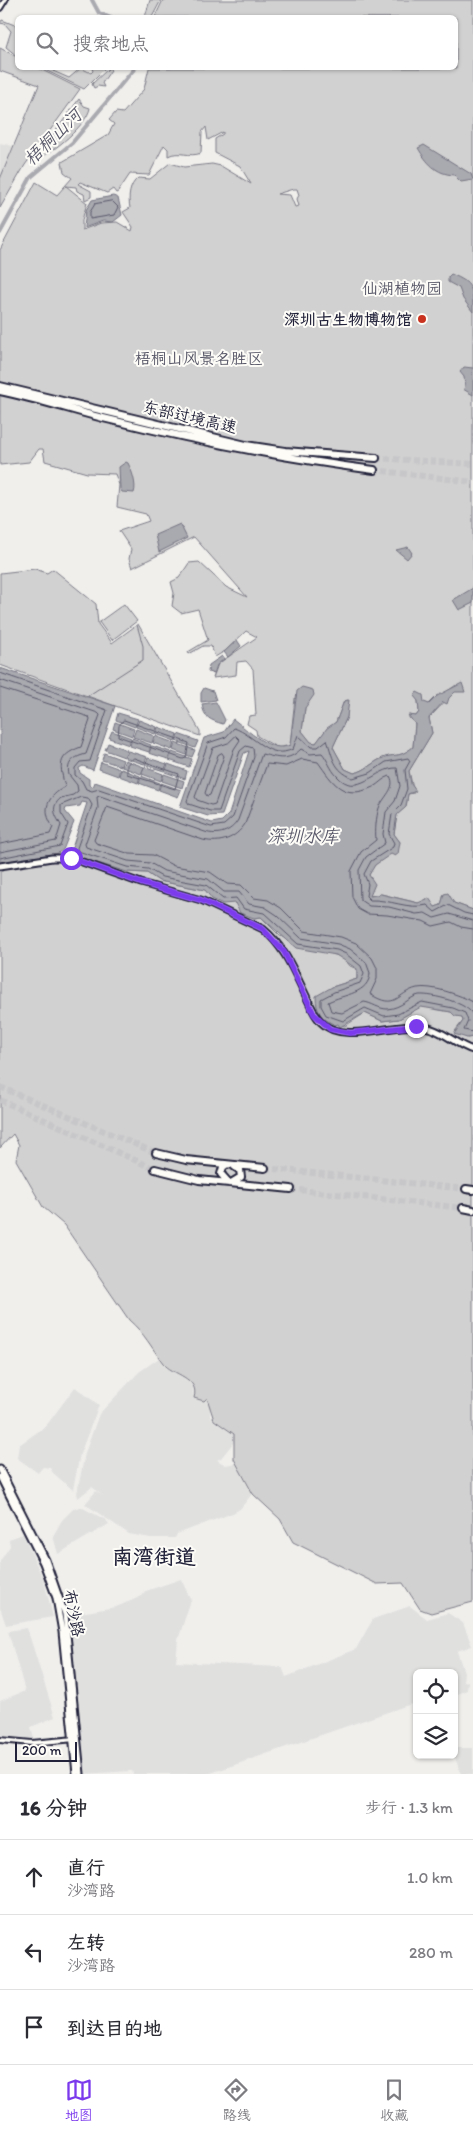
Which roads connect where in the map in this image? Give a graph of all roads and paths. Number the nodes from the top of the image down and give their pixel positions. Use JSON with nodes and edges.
{"nodes":[{"id":1,"x":5,"y":0,"type":"edge"},
{"id":2,"x":0,"y":8,"type":"edge"},
{"id":3,"x":0,"y":386,"type":"edge"},
{"id":4,"x":0,"y":391,"type":"edge"},
{"id":5,"x":18,"y":392,"type":"junction"},
{"id":6,"x":139,"y":423,"type":"junction"},
{"id":7,"x":359,"y":456,"type":"junction"},
{"id":8,"x":376,"y":458,"type":"tunnel mouth"},
{"id":9,"x":358,"y":468,"type":"junction"},
{"id":10,"x":374,"y":470,"type":"tunnel mouth"},
{"id":11,"x":0,"y":866,"type":"edge"},
{"id":12,"x":473,"y":1050,"type":"edge"},
{"id":13,"x":156,"y":1152,"type":"tunnel mouth"},
{"id":14,"x":228,"y":1166,"type":"junction"},
{"id":15,"x":264,"y":1168,"type":"tunnel mouth"},
{"id":16,"x":155,"y":1169,"type":"tunnel mouth"},
{"id":17,"x":230,"y":1183,"type":"junction"},
{"id":18,"x":291,"y":1189,"type":"tunnel mouth"},
{"id":19,"x":0,"y":1469,"type":"edge"},
{"id":20,"x":0,"y":1477,"type":"edge"},
{"id":21,"x":75,"y":1738,"type":"junction"},
{"id":22,"x":0,"y":1740,"type":"edge"},
{"id":23,"x":76,"y":1774,"type":"edge"},
{"id":24,"x":81,"y":1774,"type":"edge"}],
"edges":[{"from":1,"to":2,"type":"main road"},
{"from":3,"to":5,"type":"highway","name":"东部过境高速"},
{"from":4,"to":5,"type":"highway","name":"东部过境高速"},
{"from":5,"to":6,"type":"highway","name":"东部过境高速"},
{"from":6,"to":7,"type":"highway","name":"东部过境高速"},
{"from":6,"to":9,"type":"highway","name":"东部过境高速"},
{"from":7,"to":8,"type":"highway","name":"东部过境高速"},
{"from":7,"to":9,"type":"highway"},
{"from":9,"to":10,"type":"highway","name":"东部过境高速"},
{"from":11,"to":12,"type":"main road"},
{"from":13,"to":14,"type":"highway"},
{"from":14,"to":15,"type":"highway"},
{"from":14,"to":17,"type":"highway"},
{"from":14,"to":17,"type":"highway"},
{"from":16,"to":17,"type":"highway"},
{"from":17,"to":18,"type":"highway"},
{"from":19,"to":21,"type":"main road","name":"布沙路"},
{"from":20,"to":21,"type":"main road","name":"布沙路"},
{"from":21,"to":22,"type":"main road"},
{"from":21,"to":23,"type":"main road","name":"布沙路"},
{"from":21,"to":24,"type":"main road","name":"布沙路"}]}
